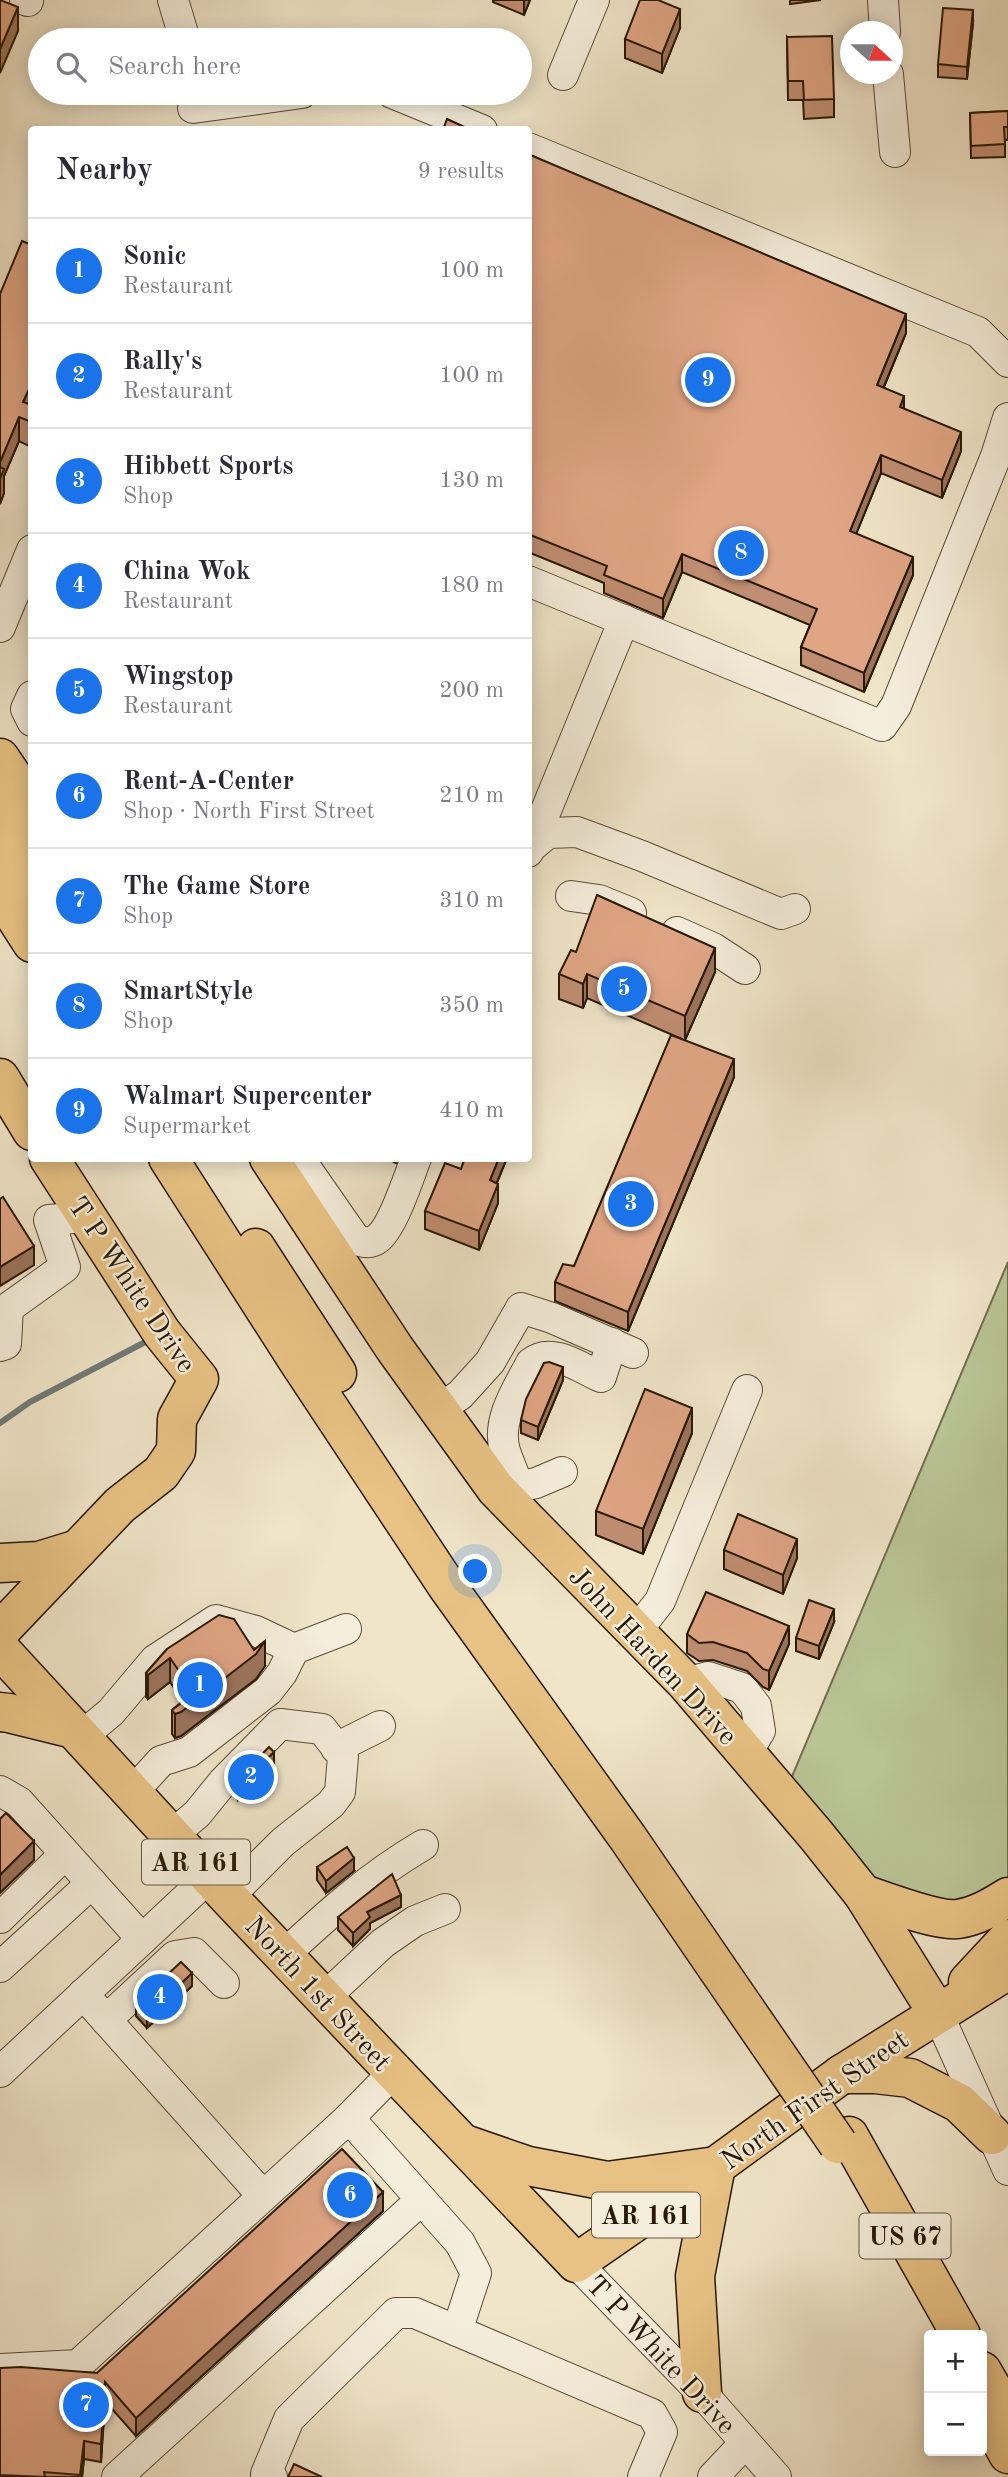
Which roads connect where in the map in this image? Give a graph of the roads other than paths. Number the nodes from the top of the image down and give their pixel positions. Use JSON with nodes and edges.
{"nodes":[{"id":1,"x":173,"y":0,"type":"edge"},
{"id":2,"x":594,"y":0,"type":"edge"},
{"id":3,"x":883,"y":0,"type":"edge"},
{"id":4,"x":884,"y":21,"type":"edge"},
{"id":5,"x":181,"y":28,"type":"edge"},
{"id":6,"x":563,"y":75,"type":"dead end"},
{"id":7,"x":889,"y":84,"type":"edge"},
{"id":8,"x":224,"y":105,"type":"edge"},
{"id":9,"x":421,"y":105,"type":"edge"},
{"id":10,"x":192,"y":110,"type":"edge"},
{"id":11,"x":472,"y":126,"type":"edge"},
{"id":12,"x":532,"y":150,"type":"edge"},
{"id":13,"x":895,"y":152,"type":"dead end"},
{"id":14,"x":1008,"y":362,"type":"edge"},
{"id":15,"x":1008,"y":418,"type":"edge"},
{"id":16,"x":28,"y":560,"type":"edge"},
{"id":17,"x":532,"y":583,"type":"edge"},
{"id":18,"x":624,"y":620,"type":"junction"},
{"id":19,"x":0,"y":627,"type":"edge"},
{"id":20,"x":0,"y":758,"type":"edge"},
{"id":21,"x":0,"y":798,"type":"edge"},
{"id":22,"x":28,"y":799,"type":"edge"},
{"id":23,"x":28,"y":834,"type":"edge"},
{"id":24,"x":0,"y":845,"type":"edge"},
{"id":25,"x":532,"y":845,"type":"edge"},
{"id":26,"x":532,"y":848,"type":"edge"},
{"id":27,"x":28,"y":889,"type":"edge"},
{"id":28,"x":0,"y":893,"type":"edge"},
{"id":29,"x":571,"y":896,"type":"dead end"},
{"id":30,"x":795,"y":909,"type":"dead end"},
{"id":31,"x":28,"y":937,"type":"edge"},
{"id":32,"x":745,"y":969,"type":"dead end"},
{"id":33,"x":0,"y":1078,"type":"edge"},
{"id":34,"x":28,"y":1124,"type":"edge"},
{"id":35,"x":52,"y":1162,"type":"edge"},
{"id":36,"x":171,"y":1162,"type":"edge"},
{"id":37,"x":199,"y":1162,"type":"edge"},
{"id":38,"x":272,"y":1162,"type":"edge"},
{"id":39,"x":302,"y":1162,"type":"edge"},
{"id":40,"x":414,"y":1162,"type":"edge"},
{"id":41,"x":86,"y":1217,"type":"junction"},
{"id":42,"x":0,"y":1346,"type":"edge"},
{"id":43,"x":747,"y":1390,"type":"dead end"},
{"id":44,"x":437,"y":1410,"type":"junction"},
{"id":45,"x":562,"y":1472,"type":"dead end"},
{"id":46,"x":507,"y":1492,"type":"junction"},
{"id":47,"x":78,"y":1549,"type":"junction"},
{"id":48,"x":0,"y":1563,"type":"edge"},
{"id":49,"x":346,"y":1629,"type":"dead end"},
{"id":50,"x":0,"y":1631,"type":"edge"},
{"id":51,"x":635,"y":1633,"type":"junction"},
{"id":52,"x":0,"y":1649,"type":"edge"},
{"id":53,"x":294,"y":1649,"type":"junction"},
{"id":54,"x":0,"y":1712,"type":"edge"},
{"id":55,"x":380,"y":1727,"type":"dead end"},
{"id":56,"x":78,"y":1733,"type":"junction"},
{"id":57,"x":336,"y":1748,"type":"junction"},
{"id":58,"x":132,"y":1793,"type":"junction"},
{"id":59,"x":4,"y":1799,"type":"edge"},
{"id":60,"x":172,"y":1835,"type":"junction"},
{"id":61,"x":423,"y":1845,"type":"dead end"},
{"id":62,"x":65,"y":1854,"type":"junction"},
{"id":63,"x":92,"y":1883,"type":"junction"},
{"id":64,"x":219,"y":1887,"type":"junction"},
{"id":65,"x":863,"y":1894,"type":"junction"},
{"id":66,"x":1008,"y":1897,"type":"edge"},
{"id":67,"x":446,"y":1909,"type":"dead end"},
{"id":68,"x":0,"y":1918,"type":"edge"},
{"id":69,"x":142,"y":1939,"type":"junction"},
{"id":70,"x":1008,"y":1939,"type":"edge"},
{"id":71,"x":284,"y":1955,"type":"junction"},
{"id":72,"x":722,"y":1965,"type":"junction"},
{"id":73,"x":0,"y":1967,"type":"edge"},
{"id":74,"x":1008,"y":1970,"type":"edge"},
{"id":75,"x":224,"y":1983,"type":"dead end"},
{"id":76,"x":83,"y":1994,"type":"junction"},
{"id":77,"x":325,"y":1997,"type":"junction"},
{"id":78,"x":938,"y":2014,"type":"junction"},
{"id":79,"x":106,"y":2020,"type":"junction"},
{"id":80,"x":0,"y":2072,"type":"edge"},
{"id":81,"x":842,"y":2074,"type":"junction"},
{"id":82,"x":402,"y":2081,"type":"junction"},
{"id":83,"x":349,"y":2118,"type":"junction"},
{"id":84,"x":992,"y":2135,"type":"junction"},
{"id":85,"x":843,"y":2140,"type":"junction"},
{"id":86,"x":462,"y":2143,"type":"junction"},
{"id":87,"x":716,"y":2166,"type":"junction"},
{"id":88,"x":1008,"y":2170,"type":"edge"},
{"id":89,"x":264,"y":2196,"type":"junction"},
{"id":90,"x":421,"y":2200,"type":"junction"},
{"id":91,"x":576,"y":2263,"type":"junction"},
{"id":92,"x":941,"y":2330,"type":"edge"},
{"id":93,"x":958,"y":2330,"type":"edge"},
{"id":94,"x":457,"y":2331,"type":"junction"},
{"id":95,"x":0,"y":2369,"type":"edge"},
{"id":96,"x":987,"y":2380,"type":"edge"},
{"id":97,"x":702,"y":2393,"type":"junction"},
{"id":98,"x":987,"y":2414,"type":"edge"},
{"id":99,"x":1008,"y":2416,"type":"edge"},
{"id":100,"x":745,"y":2443,"type":"junction"},
{"id":101,"x":1008,"y":2454,"type":"edge"},
{"id":102,"x":268,"y":2476,"type":"edge"},
{"id":103,"x":117,"y":2477,"type":"edge"},
{"id":104,"x":643,"y":2477,"type":"edge"},
{"id":105,"x":713,"y":2477,"type":"edge"},
{"id":106,"x":776,"y":2477,"type":"edge"}],
"edges":[{"from":1,"to":5,"type":"street"},
{"from":2,"to":6,"type":"street"},
{"from":3,"to":4,"type":"street"},
{"from":7,"to":13,"type":"street"},
{"from":8,"to":10,"type":"street"},
{"from":9,"to":11,"type":"street"},
{"from":12,"to":14,"type":"street"},
{"from":15,"to":18,"type":"street"},
{"from":16,"to":19,"type":"street"},
{"from":17,"to":18,"type":"street"},
{"from":18,"to":25,"type":"street"},
{"from":20,"to":22,"type":"main road"},
{"from":21,"to":23,"type":"main road"},
{"from":24,"to":27,"type":"main road"},
{"from":26,"to":30,"type":"street"},
{"from":28,"to":31,"type":"main road"},
{"from":29,"to":32,"type":"street"},
{"from":33,"to":34,"type":"main road"},
{"from":35,"to":41,"type":"main road","name":"T P White Drive"},
{"from":36,"to":72,"type":"main road","number":"US 67"},
{"from":37,"to":72,"type":"main road","number":"US 67"},
{"from":38,"to":44,"type":"main road","name":"John Harden Drive"},
{"from":39,"to":40,"type":"street"},
{"from":41,"to":42,"type":"street"},
{"from":41,"to":47,"type":"main road","name":"T P White Drive"},
{"from":43,"to":51,"type":"street"},
{"from":44,"to":46,"type":"main road","name":"John Harden Drive"},
{"from":44,"to":46,"type":"street"},
{"from":45,"to":46,"type":"street"},
{"from":46,"to":51,"type":"main road","name":"John Harden Drive"},
{"from":47,"to":48,"type":"main road"},
{"from":47,"to":50,"type":"main road","name":"T P White Drive"},
{"from":49,"to":53,"type":"street"},
{"from":51,"to":65,"type":"main road","name":"John Harden Drive"},
{"from":52,"to":56,"type":"main road","name":"North 1st Street","number":"AR 161"},
{"from":53,"to":56,"type":"street"},
{"from":53,"to":58,"type":"street"},
{"from":54,"to":56,"type":"main road"},
{"from":55,"to":57,"type":"street"},
{"from":56,"to":58,"type":"main road","name":"North 1st Street","number":"AR 161"},
{"from":57,"to":60,"type":"street"},
{"from":57,"to":64,"type":"street"},
{"from":58,"to":60,"type":"main road","name":"North 1st Street","number":"AR 161"},
{"from":59,"to":62,"type":"street"},
{"from":60,"to":64,"type":"main road","name":"North 1st Street","number":"AR 161"},
{"from":61,"to":71,"type":"street"},
{"from":62,"to":63,"type":"street"},
{"from":62,"to":68,"type":"street"},
{"from":63,"to":69,"type":"street"},
{"from":63,"to":73,"type":"street"},
{"from":64,"to":69,"type":"street"},
{"from":64,"to":71,"type":"main road","name":"North 1st Street","number":"AR 161"},
{"from":65,"to":66,"type":"main road"},
{"from":65,"to":78,"type":"main road","name":"John Harden Drive"},
{"from":67,"to":77,"type":"street"},
{"from":69,"to":76,"type":"street"},
{"from":70,"to":78,"type":"main road"},
{"from":71,"to":77,"type":"main road","name":"North 1st Street","number":"AR 161"},
{"from":72,"to":85,"type":"main road","number":"US 67"},
{"from":74,"to":78,"type":"main road"},
{"from":75,"to":79,"type":"street"},
{"from":76,"to":79,"type":"street"},
{"from":76,"to":80,"type":"street"},
{"from":77,"to":82,"type":"main road","name":"North 1st Street","number":"AR 161"},
{"from":78,"to":81,"type":"main road","name":"North First Street","number":"AR 161"},
{"from":78,"to":84,"type":"street","name":"John Harden Drive"},
{"from":79,"to":89,"type":"street"},
{"from":81,"to":84,"type":"main road"},
{"from":81,"to":87,"type":"main road","name":"North First Street","number":"AR 161"},
{"from":82,"to":83,"type":"street"},
{"from":82,"to":86,"type":"main road","number":"AR 161"},
{"from":83,"to":89,"type":"street"},
{"from":83,"to":90,"type":"street"},
{"from":84,"to":88,"type":"street","name":"John Harden Drive"},
{"from":85,"to":92,"type":"main road","number":"US 67"},
{"from":85,"to":93,"type":"main road","number":"US 67"},
{"from":86,"to":87,"type":"main road"},
{"from":86,"to":91,"type":"main road","number":"AR 161"},
{"from":87,"to":91,"type":"main road","name":"North First Street","number":"AR 161"},
{"from":87,"to":97,"type":"main road"},
{"from":89,"to":95,"type":"street"},
{"from":90,"to":94,"type":"street"},
{"from":90,"to":103,"type":"street"},
{"from":91,"to":97,"type":"street","name":"T P White Drive"},
{"from":94,"to":102,"type":"street"},
{"from":94,"to":104,"type":"street"},
{"from":96,"to":99,"type":"main road"},
{"from":97,"to":100,"type":"street","name":"T P White Drive"},
{"from":98,"to":101,"type":"main road"},
{"from":100,"to":105,"type":"street"},
{"from":100,"to":106,"type":"street","name":"T P White Drive"}]}
